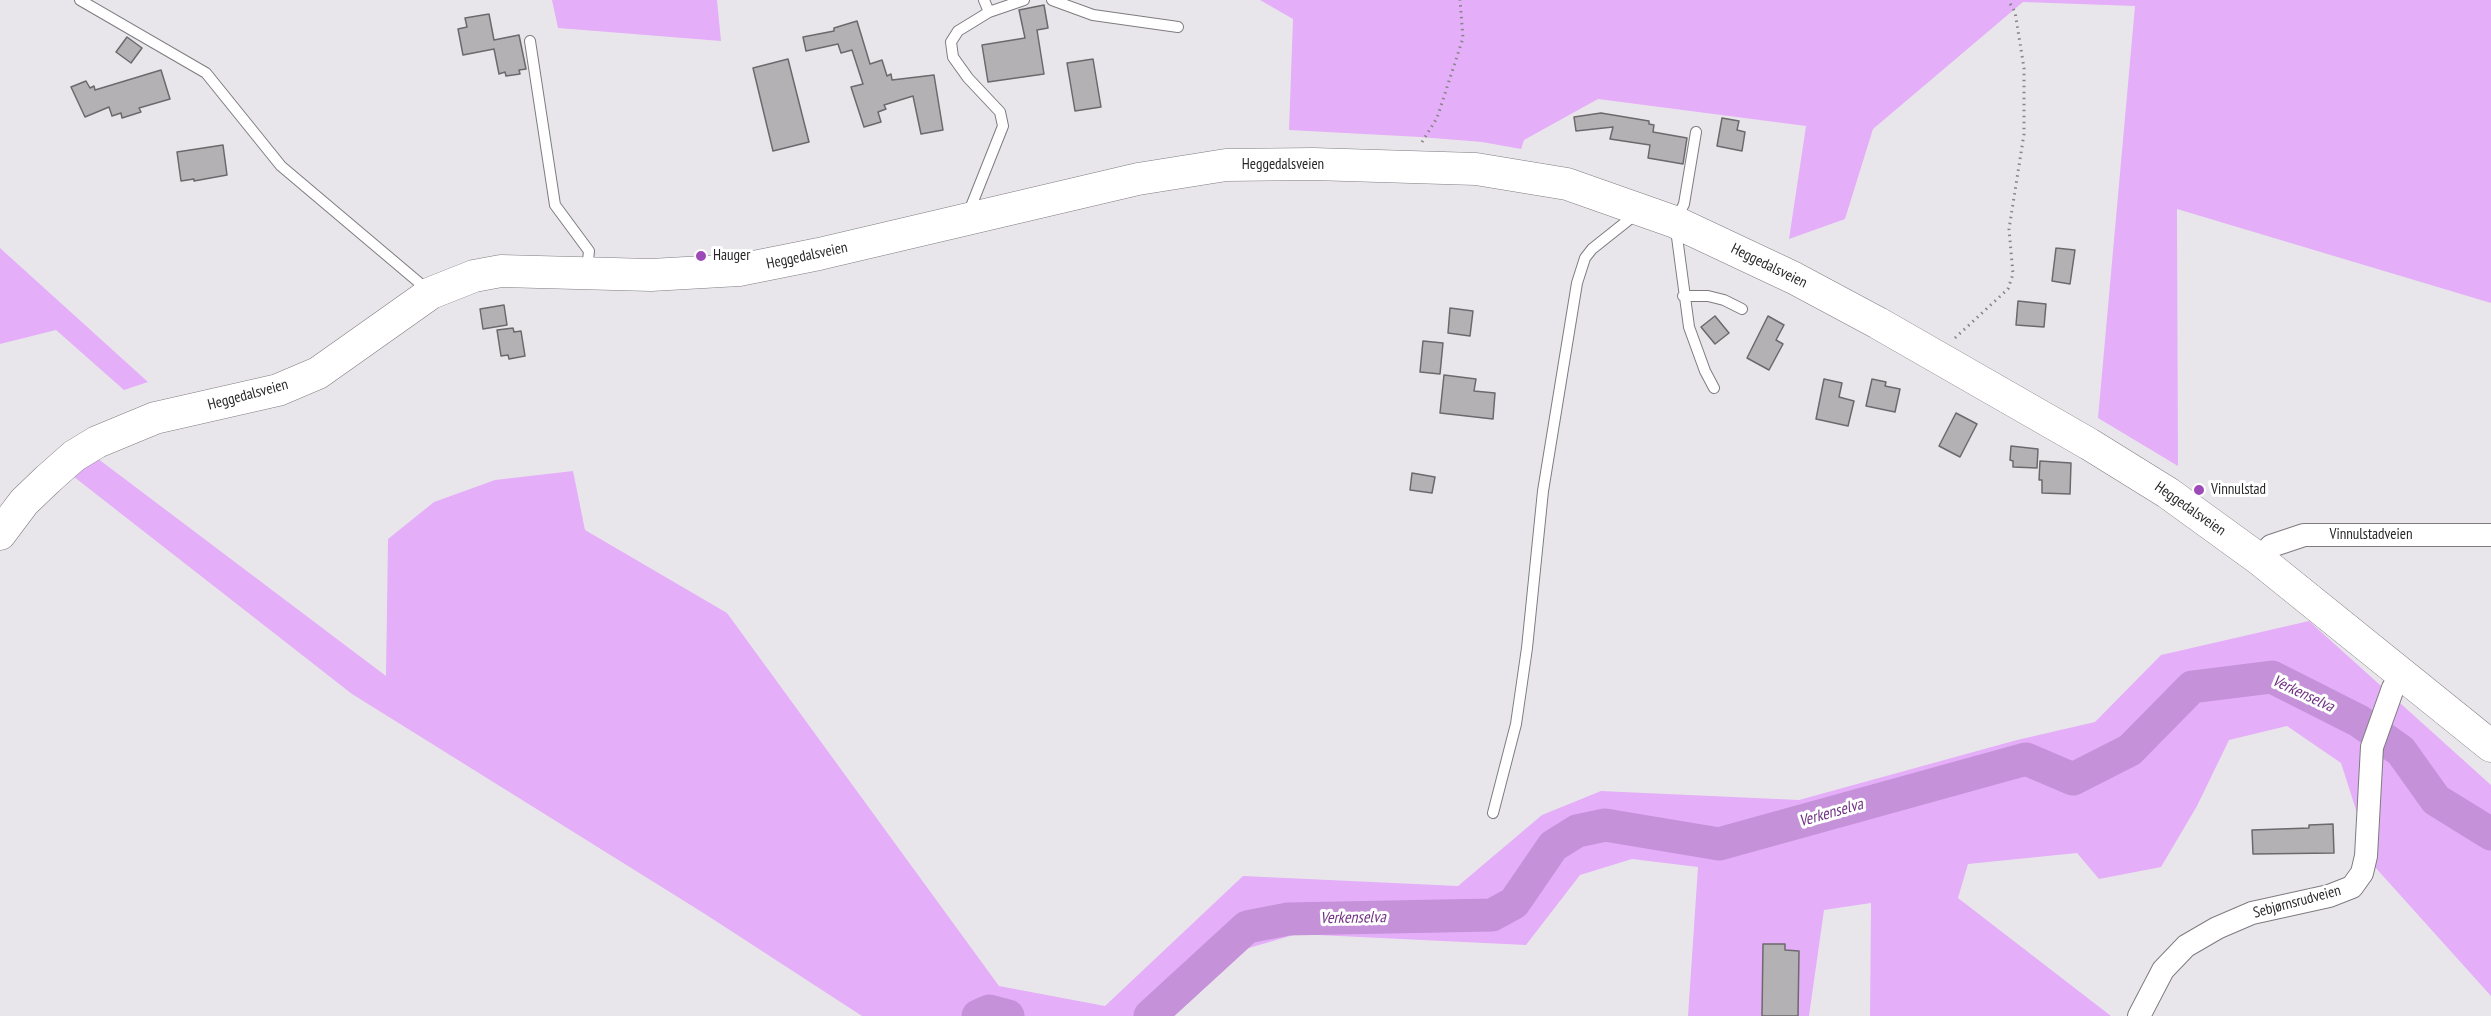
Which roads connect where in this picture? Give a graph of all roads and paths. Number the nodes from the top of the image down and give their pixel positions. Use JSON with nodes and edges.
{"nodes":[{"id":1,"x":80,"y":0,"type":"edge"},
{"id":2,"x":984,"y":0,"type":"edge"},
{"id":3,"x":1024,"y":0,"type":"edge"},
{"id":4,"x":1052,"y":0,"type":"edge"},
{"id":5,"x":1460,"y":0,"type":"edge"},
{"id":6,"x":2008,"y":0,"type":"edge"},
{"id":7,"x":989,"y":12,"type":"junction"},
{"id":8,"x":1178,"y":27,"type":"dead end"},
{"id":9,"x":530,"y":40,"type":"dead end"},
{"id":10,"x":1696,"y":132,"type":"dead end"},
{"id":11,"x":1410,"y":142,"type":"dead end"},
{"id":12,"x":1422,"y":142,"type":"junction"},
{"id":13,"x":1432,"y":143,"type":"dead end"},
{"id":14,"x":1638,"y":208,"type":"junction"},
{"id":15,"x":967,"y":217,"type":"junction"},
{"id":16,"x":1675,"y":222,"type":"junction"},
{"id":17,"x":587,"y":274,"type":"junction"},
{"id":18,"x":431,"y":293,"type":"junction"},
{"id":19,"x":1683,"y":296,"type":"junction"},
{"id":20,"x":1742,"y":309,"type":"dead end"},
{"id":21,"x":1942,"y":360,"type":"junction"},
{"id":22,"x":1714,"y":388,"type":"dead end"},
{"id":23,"x":0,"y":534,"type":"edge"},
{"id":24,"x":2491,"y":535,"type":"edge"},
{"id":25,"x":2259,"y":559,"type":"junction"},
{"id":26,"x":2401,"y":676,"type":"junction"},
{"id":27,"x":2491,"y":746,"type":"edge"},
{"id":28,"x":1493,"y":813,"type":"dead end"},
{"id":29,"x":2139,"y":1016,"type":"edge"}],
"edges":[{"from":1,"to":18,"type":"lane"},
{"from":2,"to":7,"type":"lane"},
{"from":3,"to":7,"type":"lane"},
{"from":4,"to":8,"type":"lane"},
{"from":5,"to":12,"type":"path"},
{"from":6,"to":21,"type":"path"},
{"from":7,"to":15,"type":"lane"},
{"from":9,"to":17,"type":"lane"},
{"from":10,"to":16,"type":"lane"},
{"from":11,"to":12,"type":"path"},
{"from":12,"to":13,"type":"path"},
{"from":14,"to":15,"type":"main road","name":"Heggedalsveien"},
{"from":14,"to":16,"type":"main road","name":"Heggedalsveien"},
{"from":14,"to":28,"type":"lane"},
{"from":15,"to":17,"type":"main road","name":"Heggedalsveien"},
{"from":16,"to":19,"type":"lane"},
{"from":16,"to":21,"type":"main road","name":"Heggedalsveien"},
{"from":17,"to":18,"type":"main road","name":"Heggedalsveien"},
{"from":18,"to":23,"type":"main road","name":"Heggedalsveien"},
{"from":19,"to":20,"type":"lane"},
{"from":19,"to":22,"type":"lane"},
{"from":21,"to":25,"type":"main road","name":"Heggedalsveien"},
{"from":24,"to":25,"type":"street","name":"Vinnulstadveien"},
{"from":25,"to":26,"type":"main road","name":"Heggedalsveien"},
{"from":26,"to":27,"type":"main road","name":"Heggedalsveien"},
{"from":26,"to":29,"type":"street","name":"Sebjørnsrudveien"}]}
